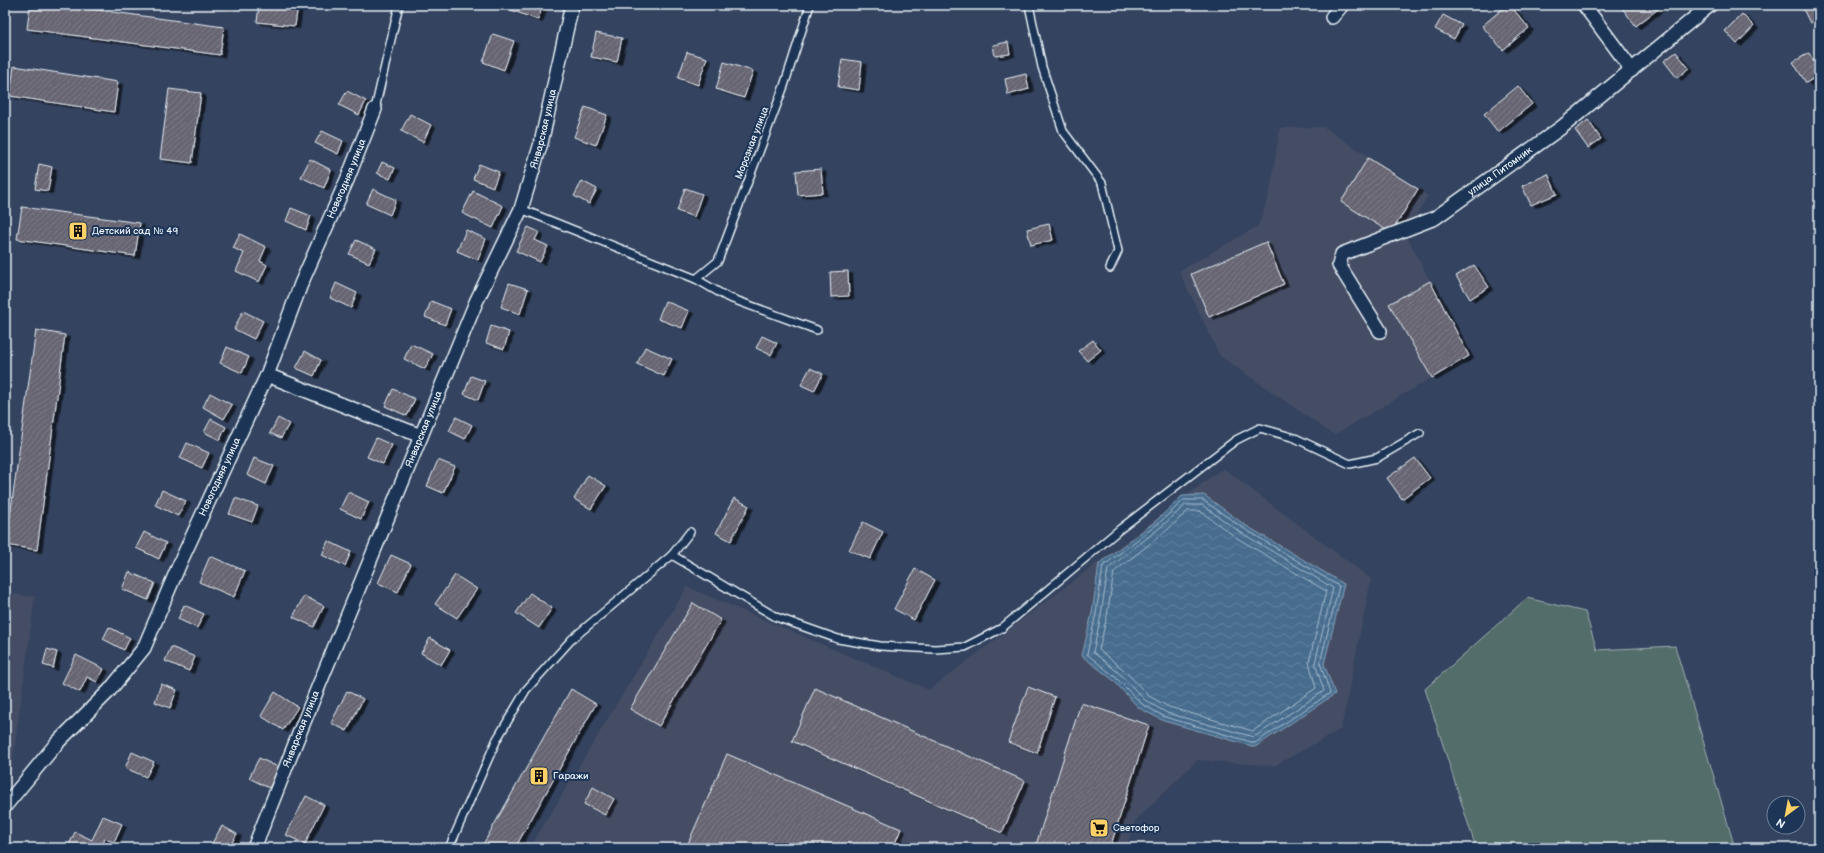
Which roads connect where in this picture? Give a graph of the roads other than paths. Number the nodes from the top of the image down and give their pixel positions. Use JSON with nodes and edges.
{"nodes":[{"id":1,"x":399,"y":5,"type":"edge"},
{"id":2,"x":572,"y":5,"type":"edge"},
{"id":3,"x":810,"y":5,"type":"edge"},
{"id":4,"x":1029,"y":5,"type":"edge"},
{"id":5,"x":1342,"y":5,"type":"edge"},
{"id":6,"x":1584,"y":5,"type":"edge"},
{"id":7,"x":1710,"y":5,"type":"edge"},
{"id":8,"x":1332,"y":17,"type":"dead end"},
{"id":9,"x":1632,"y":70,"type":"junction"},
{"id":10,"x":375,"y":109,"type":"joint"},
{"id":11,"x":520,"y":209,"type":"junction"},
{"id":12,"x":1110,"y":268,"type":"dead end"},
{"id":13,"x":696,"y":279,"type":"junction"},
{"id":14,"x":817,"y":330,"type":"dead end"},
{"id":15,"x":1380,"y":331,"type":"dead end"},
{"id":16,"x":267,"y":375,"type":"junction"},
{"id":17,"x":1420,"y":433,"type":"dead end"},
{"id":18,"x":421,"y":436,"type":"junction"},
{"id":19,"x":690,"y":532,"type":"dead end"},
{"id":20,"x":672,"y":555,"type":"junction"},
{"id":21,"x":5,"y":806,"type":"edge"},
{"id":22,"x":254,"y":848,"type":"edge"},
{"id":23,"x":449,"y":848,"type":"edge"}],
"edges":[{"from":1,"to":10,"type":"lane"},
{"from":2,"to":11,"type":"street","name":"Январская улица"},
{"from":3,"to":13,"type":"lane","name":"Морозная улица"},
{"from":4,"to":12,"type":"lane"},
{"from":5,"to":8,"type":"street"},
{"from":6,"to":9,"type":"street"},
{"from":7,"to":9,"type":"street","name":"улица Питомник"},
{"from":9,"to":15,"type":"street","name":"улица Питомник"},
{"from":10,"to":16,"type":"street","name":"Новогодняя улица"},
{"from":11,"to":13,"type":"lane"},
{"from":11,"to":18,"type":"street","name":"Январская улица"},
{"from":13,"to":14,"type":"lane"},
{"from":16,"to":18,"type":"street"},
{"from":16,"to":21,"type":"street","name":"Новогодняя улица"},
{"from":17,"to":20,"type":"lane"},
{"from":18,"to":22,"type":"street","name":"Январская улица"},
{"from":19,"to":20,"type":"lane"},
{"from":20,"to":23,"type":"lane"}]}
